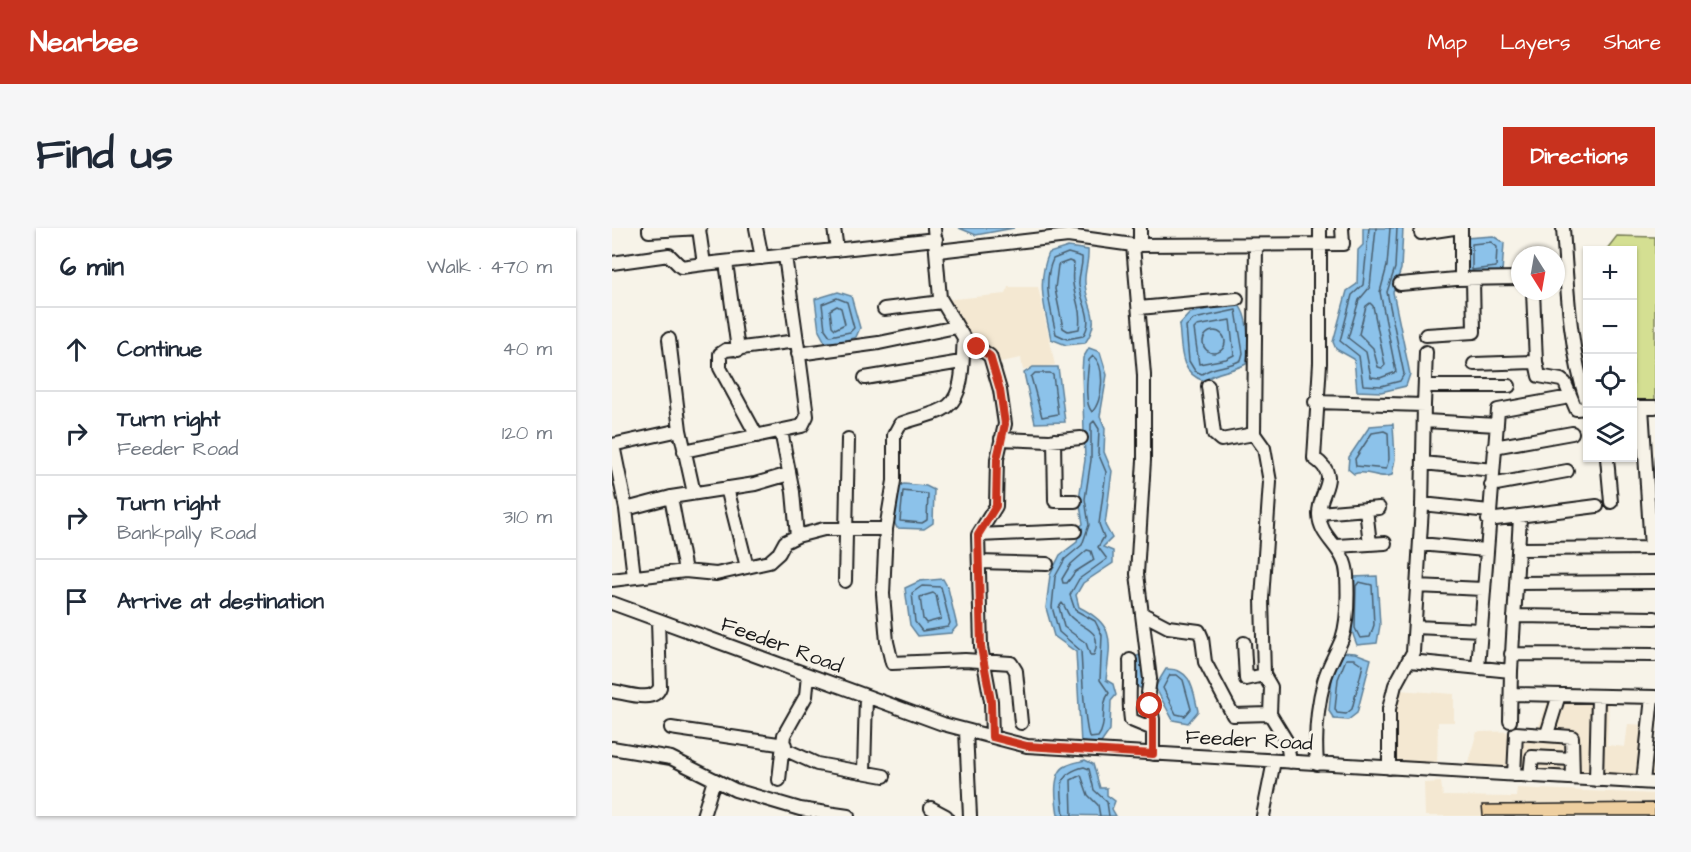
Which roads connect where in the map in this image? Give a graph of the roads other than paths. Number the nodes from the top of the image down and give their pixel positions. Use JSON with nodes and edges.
{"nodes":[{"id":1,"x":648,"y":228,"type":"edge"},
{"id":2,"x":756,"y":228,"type":"edge"},
{"id":3,"x":834,"y":228,"type":"edge"},
{"id":4,"x":1140,"y":228,"type":"edge"},
{"id":5,"x":1320,"y":228,"type":"edge"},
{"id":6,"x":1342,"y":228,"type":"edge"},
{"id":7,"x":1454,"y":228,"type":"edge"},
{"id":8,"x":1461,"y":228,"type":"edge"},
{"id":9,"x":1563,"y":228,"type":"edge"},
{"id":10,"x":700,"y":229,"type":"edge"},
{"id":11,"x":1421,"y":232,"type":"dead end"},
{"id":12,"x":1081,"y":233,"type":"edge"},
{"id":13,"x":1023,"y":234,"type":"edge"},
{"id":14,"x":936,"y":239,"type":"edge"},
{"id":15,"x":1256,"y":244,"type":"junction"},
{"id":16,"x":1137,"y":245,"type":"junction"},
{"id":17,"x":1320,"y":245,"type":"junction"},
{"id":18,"x":837,"y":250,"type":"junction"},
{"id":19,"x":785,"y":256,"type":"junction"},
{"id":20,"x":762,"y":258,"type":"junction"},
{"id":21,"x":726,"y":262,"type":"junction"},
{"id":22,"x":612,"y":263,"type":"edge"},
{"id":23,"x":704,"y":264,"type":"junction"},
{"id":24,"x":1511,"y":278,"type":"edge"},
{"id":25,"x":1467,"y":279,"type":"junction"},
{"id":26,"x":1400,"y":284,"type":"dead end"},
{"id":27,"x":1237,"y":299,"type":"dead end"},
{"id":28,"x":1533,"y":300,"type":"edge"},
{"id":29,"x":942,"y":302,"type":"junction"},
{"id":30,"x":1139,"y":308,"type":"junction"},
{"id":31,"x":884,"y":309,"type":"dead end"},
{"id":32,"x":957,"y":327,"type":"junction"},
{"id":33,"x":1425,"y":335,"type":"dead end"},
{"id":34,"x":964,"y":338,"type":"junction"},
{"id":35,"x":669,"y":339,"type":"dead end"},
{"id":36,"x":797,"y":348,"type":"junction"},
{"id":37,"x":738,"y":350,"type":"junction"},
{"id":38,"x":1426,"y":352,"type":"dead end"},
{"id":39,"x":961,"y":362,"type":"junction"},
{"id":40,"x":1536,"y":362,"type":"junction"},
{"id":41,"x":1474,"y":364,"type":"dead end"},
{"id":42,"x":865,"y":378,"type":"dead end"},
{"id":43,"x":1208,"y":386,"type":"dead end"},
{"id":44,"x":1425,"y":386,"type":"junction"},
{"id":45,"x":1509,"y":386,"type":"dead end"},
{"id":46,"x":1583,"y":390,"type":"edge"},
{"id":47,"x":1570,"y":397,"type":"junction"},
{"id":48,"x":1315,"y":402,"type":"junction"},
{"id":49,"x":1424,"y":405,"type":"junction"},
{"id":50,"x":1643,"y":407,"type":"edge"},
{"id":51,"x":1583,"y":409,"type":"edge"},
{"id":52,"x":1425,"y":421,"type":"junction"},
{"id":53,"x":1497,"y":426,"type":"junction"},
{"id":54,"x":680,"y":430,"type":"junction"},
{"id":55,"x":781,"y":431,"type":"junction"},
{"id":56,"x":1254,"y":434,"type":"junction"},
{"id":57,"x":1572,"y":434,"type":"dead end"},
{"id":58,"x":757,"y":436,"type":"junction"},
{"id":59,"x":1081,"y":438,"type":"dead end"},
{"id":60,"x":848,"y":439,"type":"dead end"},
{"id":61,"x":1001,"y":439,"type":"junction"},
{"id":62,"x":1053,"y":440,"type":"junction"},
{"id":63,"x":612,"y":445,"type":"edge"},
{"id":64,"x":1494,"y":447,"type":"junction"},
{"id":65,"x":684,"y":451,"type":"junction"},
{"id":66,"x":1607,"y":462,"type":"edge"},
{"id":67,"x":1424,"y":463,"type":"junction"},
{"id":68,"x":1493,"y":470,"type":"junction"},
{"id":69,"x":1567,"y":471,"type":"dead end"},
{"id":70,"x":789,"y":474,"type":"junction"},
{"id":71,"x":1491,"y":485,"type":"junction"},
{"id":72,"x":726,"y":488,"type":"junction"},
{"id":73,"x":694,"y":494,"type":"junction"},
{"id":74,"x":671,"y":496,"type":"junction"},
{"id":75,"x":1075,"y":501,"type":"dead end"},
{"id":76,"x":1611,"y":502,"type":"dead end"},
{"id":77,"x":1422,"y":504,"type":"junction"},
{"id":78,"x":1597,"y":506,"type":"dead end"},
{"id":79,"x":626,"y":509,"type":"junction"},
{"id":80,"x":1319,"y":513,"type":"junction"},
{"id":81,"x":1488,"y":516,"type":"junction"},
{"id":82,"x":1520,"y":517,"type":"junction"},
{"id":83,"x":846,"y":529,"type":"junction"},
{"id":84,"x":886,"y":529,"type":"junction"},
{"id":85,"x":1075,"y":531,"type":"dead end"},
{"id":86,"x":978,"y":535,"type":"junction"},
{"id":87,"x":797,"y":536,"type":"junction"},
{"id":88,"x":1385,"y":543,"type":"dead end"},
{"id":89,"x":1370,"y":544,"type":"junction"},
{"id":90,"x":1419,"y":544,"type":"junction"},
{"id":91,"x":1337,"y":546,"type":"junction"},
{"id":92,"x":1653,"y":548,"type":"edge"},
{"id":93,"x":1520,"y":549,"type":"junction"},
{"id":94,"x":1485,"y":550,"type":"junction"},
{"id":95,"x":979,"y":562,"type":"junction"},
{"id":96,"x":1047,"y":564,"type":"dead end"},
{"id":97,"x":747,"y":567,"type":"junction"},
{"id":98,"x":685,"y":571,"type":"junction"},
{"id":99,"x":634,"y":577,"type":"junction"},
{"id":100,"x":612,"y":580,"type":"edge"},
{"id":101,"x":845,"y":581,"type":"dead end"},
{"id":102,"x":1655,"y":582,"type":"edge"},
{"id":103,"x":1517,"y":583,"type":"junction"},
{"id":104,"x":1417,"y":586,"type":"junction"},
{"id":105,"x":1483,"y":589,"type":"junction"},
{"id":106,"x":612,"y":603,"type":"edge"},
{"id":107,"x":1143,"y":614,"type":"junction"},
{"id":108,"x":1514,"y":616,"type":"junction"},
{"id":109,"x":1655,"y":618,"type":"edge"},
{"id":110,"x":658,"y":620,"type":"junction"},
{"id":111,"x":1415,"y":627,"type":"junction"},
{"id":112,"x":1481,"y":630,"type":"junction"},
{"id":113,"x":1244,"y":642,"type":"dead end"},
{"id":114,"x":1512,"y":654,"type":"junction"},
{"id":115,"x":1655,"y":655,"type":"edge"},
{"id":116,"x":1130,"y":660,"type":"dead end"},
{"id":117,"x":984,"y":661,"type":"junction"},
{"id":118,"x":1410,"y":661,"type":"junction"},
{"id":119,"x":1478,"y":668,"type":"junction"},
{"id":120,"x":1511,"y":671,"type":"junction"},
{"id":121,"x":808,"y":675,"type":"junction"},
{"id":122,"x":1264,"y":675,"type":"junction"},
{"id":123,"x":612,"y":691,"type":"edge"},
{"id":124,"x":1512,"y":694,"type":"junction"},
{"id":125,"x":1559,"y":695,"type":"junction"},
{"id":126,"x":866,"y":696,"type":"junction"},
{"id":127,"x":1598,"y":697,"type":"junction"},
{"id":128,"x":1654,"y":697,"type":"edge"},
{"id":129,"x":1270,"y":714,"type":"junction"},
{"id":130,"x":1510,"y":721,"type":"dead end"},
{"id":131,"x":1021,"y":723,"type":"dead end"},
{"id":132,"x":671,"y":728,"type":"dead end"},
{"id":133,"x":1153,"y":729,"type":"junction"},
{"id":134,"x":966,"y":730,"type":"junction"},
{"id":135,"x":1547,"y":734,"type":"junction"},
{"id":136,"x":992,"y":737,"type":"junction"},
{"id":137,"x":784,"y":747,"type":"junction"},
{"id":138,"x":612,"y":748,"type":"edge"},
{"id":139,"x":1153,"y":754,"type":"junction"},
{"id":140,"x":1572,"y":759,"type":"junction"},
{"id":141,"x":1274,"y":761,"type":"junction"},
{"id":142,"x":1290,"y":762,"type":"junction"},
{"id":143,"x":1317,"y":764,"type":"junction"},
{"id":144,"x":1389,"y":768,"type":"junction"},
{"id":145,"x":864,"y":772,"type":"junction"},
{"id":146,"x":1514,"y":775,"type":"junction"},
{"id":147,"x":884,"y":776,"type":"dead end"},
{"id":148,"x":1530,"y":776,"type":"junction"},
{"id":149,"x":1573,"y":778,"type":"junction"},
{"id":150,"x":714,"y":780,"type":"junction"},
{"id":151,"x":779,"y":780,"type":"dead end"},
{"id":152,"x":1596,"y":780,"type":"junction"},
{"id":153,"x":1649,"y":783,"type":"edge"},
{"id":154,"x":931,"y":808,"type":"dead end"},
{"id":155,"x":703,"y":816,"type":"edge"},
{"id":156,"x":848,"y":816,"type":"edge"},
{"id":157,"x":946,"y":816,"type":"edge"},
{"id":158,"x":970,"y":816,"type":"edge"},
{"id":159,"x":1263,"y":816,"type":"edge"}],
"edges":[{"from":1,"to":10,"type":"street"},
{"from":2,"to":20,"type":"street"},
{"from":3,"to":18,"type":"street"},
{"from":4,"to":16,"type":"street"},
{"from":5,"to":17,"type":"street"},
{"from":6,"to":17,"type":"street"},
{"from":7,"to":11,"type":"street"},
{"from":8,"to":25,"type":"street"},
{"from":9,"to":46,"type":"street"},
{"from":10,"to":23,"type":"street"},
{"from":12,"to":13,"type":"street"},
{"from":12,"to":16,"type":"street"},
{"from":13,"to":14,"type":"street"},
{"from":14,"to":18,"type":"street"},
{"from":14,"to":29,"type":"street"},
{"from":15,"to":16,"type":"street"},
{"from":15,"to":17,"type":"street"},
{"from":15,"to":56,"type":"street"},
{"from":16,"to":30,"type":"street"},
{"from":17,"to":48,"type":"street"},
{"from":18,"to":19,"type":"street"},
{"from":19,"to":20,"type":"street"},
{"from":19,"to":36,"type":"street"},
{"from":20,"to":21,"type":"street"},
{"from":21,"to":23,"type":"street"},
{"from":21,"to":37,"type":"street"},
{"from":22,"to":23,"type":"street"},
{"from":24,"to":25,"type":"street"},
{"from":25,"to":26,"type":"street"},
{"from":25,"to":33,"type":"street"},
{"from":27,"to":30,"type":"street"},
{"from":28,"to":40,"type":"street"},
{"from":29,"to":31,"type":"street"},
{"from":29,"to":32,"type":"street"},
{"from":30,"to":107,"type":"street"},
{"from":32,"to":34,"type":"street"},
{"from":32,"to":36,"type":"street"},
{"from":34,"to":39,"type":"street"},
{"from":34,"to":61,"type":"street"},
{"from":35,"to":54,"type":"street"},
{"from":36,"to":37,"type":"street"},
{"from":36,"to":55,"type":"street"},
{"from":37,"to":58,"type":"street"},
{"from":38,"to":44,"type":"street"},
{"from":39,"to":42,"type":"street"},
{"from":39,"to":84,"type":"street"},
{"from":40,"to":41,"type":"street"},
{"from":40,"to":47,"type":"street"},
{"from":43,"to":56,"type":"street"},
{"from":44,"to":45,"type":"street"},
{"from":44,"to":49,"type":"street"},
{"from":47,"to":51,"type":"street"},
{"from":47,"to":53,"type":"street"},
{"from":48,"to":49,"type":"street"},
{"from":48,"to":80,"type":"street"},
{"from":49,"to":52,"type":"street"},
{"from":50,"to":92,"type":"street"},
{"from":52,"to":53,"type":"street"},
{"from":52,"to":67,"type":"street"},
{"from":53,"to":64,"type":"street"},
{"from":54,"to":63,"type":"street"},
{"from":54,"to":65,"type":"street"},
{"from":55,"to":58,"type":"street"},
{"from":55,"to":70,"type":"street"},
{"from":56,"to":122,"type":"street"},
{"from":57,"to":64,"type":"street"},
{"from":58,"to":65,"type":"street"},
{"from":59,"to":62,"type":"street"},
{"from":60,"to":83,"type":"street"},
{"from":61,"to":62,"type":"street"},
{"from":61,"to":86,"type":"street"},
{"from":62,"to":75,"type":"street"},
{"from":63,"to":79,"type":"street"},
{"from":64,"to":68,"type":"street"},
{"from":65,"to":73,"type":"street"},
{"from":66,"to":76,"type":"street"},
{"from":67,"to":68,"type":"street"},
{"from":67,"to":77,"type":"street"},
{"from":68,"to":71,"type":"street"},
{"from":69,"to":71,"type":"street"},
{"from":70,"to":72,"type":"street"},
{"from":70,"to":87,"type":"street"},
{"from":71,"to":81,"type":"street"},
{"from":72,"to":73,"type":"street"},
{"from":72,"to":97,"type":"street"},
{"from":73,"to":74,"type":"street"},
{"from":74,"to":79,"type":"street"},
{"from":74,"to":98,"type":"street"},
{"from":77,"to":81,"type":"street"},
{"from":77,"to":90,"type":"street"},
{"from":78,"to":82,"type":"street"},
{"from":79,"to":99,"type":"street"},
{"from":80,"to":89,"type":"street"},
{"from":80,"to":91,"type":"street"},
{"from":81,"to":82,"type":"street"},
{"from":81,"to":94,"type":"street"},
{"from":82,"to":93,"type":"street"},
{"from":83,"to":84,"type":"street"},
{"from":83,"to":87,"type":"street"},
{"from":83,"to":101,"type":"street"},
{"from":84,"to":117,"type":"street"},
{"from":85,"to":86,"type":"street"},
{"from":86,"to":95,"type":"street"},
{"from":87,"to":97,"type":"street"},
{"from":88,"to":89,"type":"street"},
{"from":89,"to":91,"type":"street"},
{"from":90,"to":94,"type":"street"},
{"from":90,"to":104,"type":"street"},
{"from":91,"to":143,"type":"street"},
{"from":92,"to":93,"type":"street"},
{"from":93,"to":103,"type":"street"},
{"from":94,"to":105,"type":"street"},
{"from":95,"to":96,"type":"street"},
{"from":95,"to":117,"type":"street"},
{"from":97,"to":98,"type":"street"},
{"from":98,"to":99,"type":"street"},
{"from":99,"to":100,"type":"street"},
{"from":102,"to":103,"type":"street"},
{"from":103,"to":108,"type":"street"},
{"from":104,"to":105,"type":"street"},
{"from":104,"to":111,"type":"street"},
{"from":105,"to":112,"type":"street"},
{"from":106,"to":110,"type":"street","name":"Feeder Road"},
{"from":107,"to":129,"type":"street"},
{"from":107,"to":133,"type":"street"},
{"from":108,"to":109,"type":"street"},
{"from":108,"to":114,"type":"street"},
{"from":110,"to":121,"type":"street","name":"Feeder Road"},
{"from":110,"to":123,"type":"street"},
{"from":111,"to":112,"type":"street"},
{"from":111,"to":118,"type":"street"},
{"from":112,"to":119,"type":"street"},
{"from":113,"to":122,"type":"street"},
{"from":114,"to":115,"type":"street"},
{"from":114,"to":120,"type":"street"},
{"from":116,"to":133,"type":"street"},
{"from":117,"to":131,"type":"street"},
{"from":117,"to":136,"type":"street"},
{"from":118,"to":119,"type":"street"},
{"from":118,"to":144,"type":"street"},
{"from":119,"to":120,"type":"street"},
{"from":120,"to":124,"type":"street"},
{"from":121,"to":126,"type":"street","name":"Feeder Road"},
{"from":121,"to":137,"type":"street"},
{"from":122,"to":129,"type":"street"},
{"from":124,"to":125,"type":"street"},
{"from":124,"to":130,"type":"street"},
{"from":125,"to":127,"type":"street"},
{"from":125,"to":135,"type":"street"},
{"from":126,"to":134,"type":"street","name":"Feeder Road"},
{"from":126,"to":145,"type":"street"},
{"from":127,"to":128,"type":"street"},
{"from":127,"to":152,"type":"street"},
{"from":128,"to":153,"type":"street"},
{"from":129,"to":142,"type":"street"},
{"from":132,"to":137,"type":"street"},
{"from":133,"to":139,"type":"street"},
{"from":134,"to":136,"type":"street","name":"Feeder Road"},
{"from":134,"to":158,"type":"street"},
{"from":135,"to":140,"type":"street"},
{"from":135,"to":146,"type":"street"},
{"from":136,"to":139,"type":"street","name":"Feeder Road"},
{"from":137,"to":145,"type":"street"},
{"from":137,"to":151,"type":"street"},
{"from":138,"to":150,"type":"street"},
{"from":139,"to":141,"type":"street","name":"Feeder Road"},
{"from":140,"to":148,"type":"street"},
{"from":140,"to":149,"type":"street"},
{"from":141,"to":142,"type":"street","name":"Feeder Road"},
{"from":141,"to":159,"type":"street"},
{"from":142,"to":143,"type":"street","name":"Feeder Road"},
{"from":143,"to":144,"type":"street","name":"Feeder Road"},
{"from":144,"to":146,"type":"street","name":"Feeder Road"},
{"from":145,"to":147,"type":"street"},
{"from":146,"to":148,"type":"street","name":"Feeder Road"},
{"from":148,"to":149,"type":"street","name":"Feeder Road"},
{"from":149,"to":152,"type":"street","name":"Feeder Road"},
{"from":150,"to":155,"type":"street"},
{"from":150,"to":156,"type":"street"},
{"from":152,"to":153,"type":"street","name":"Feeder Road"},
{"from":154,"to":157,"type":"street"}]}
